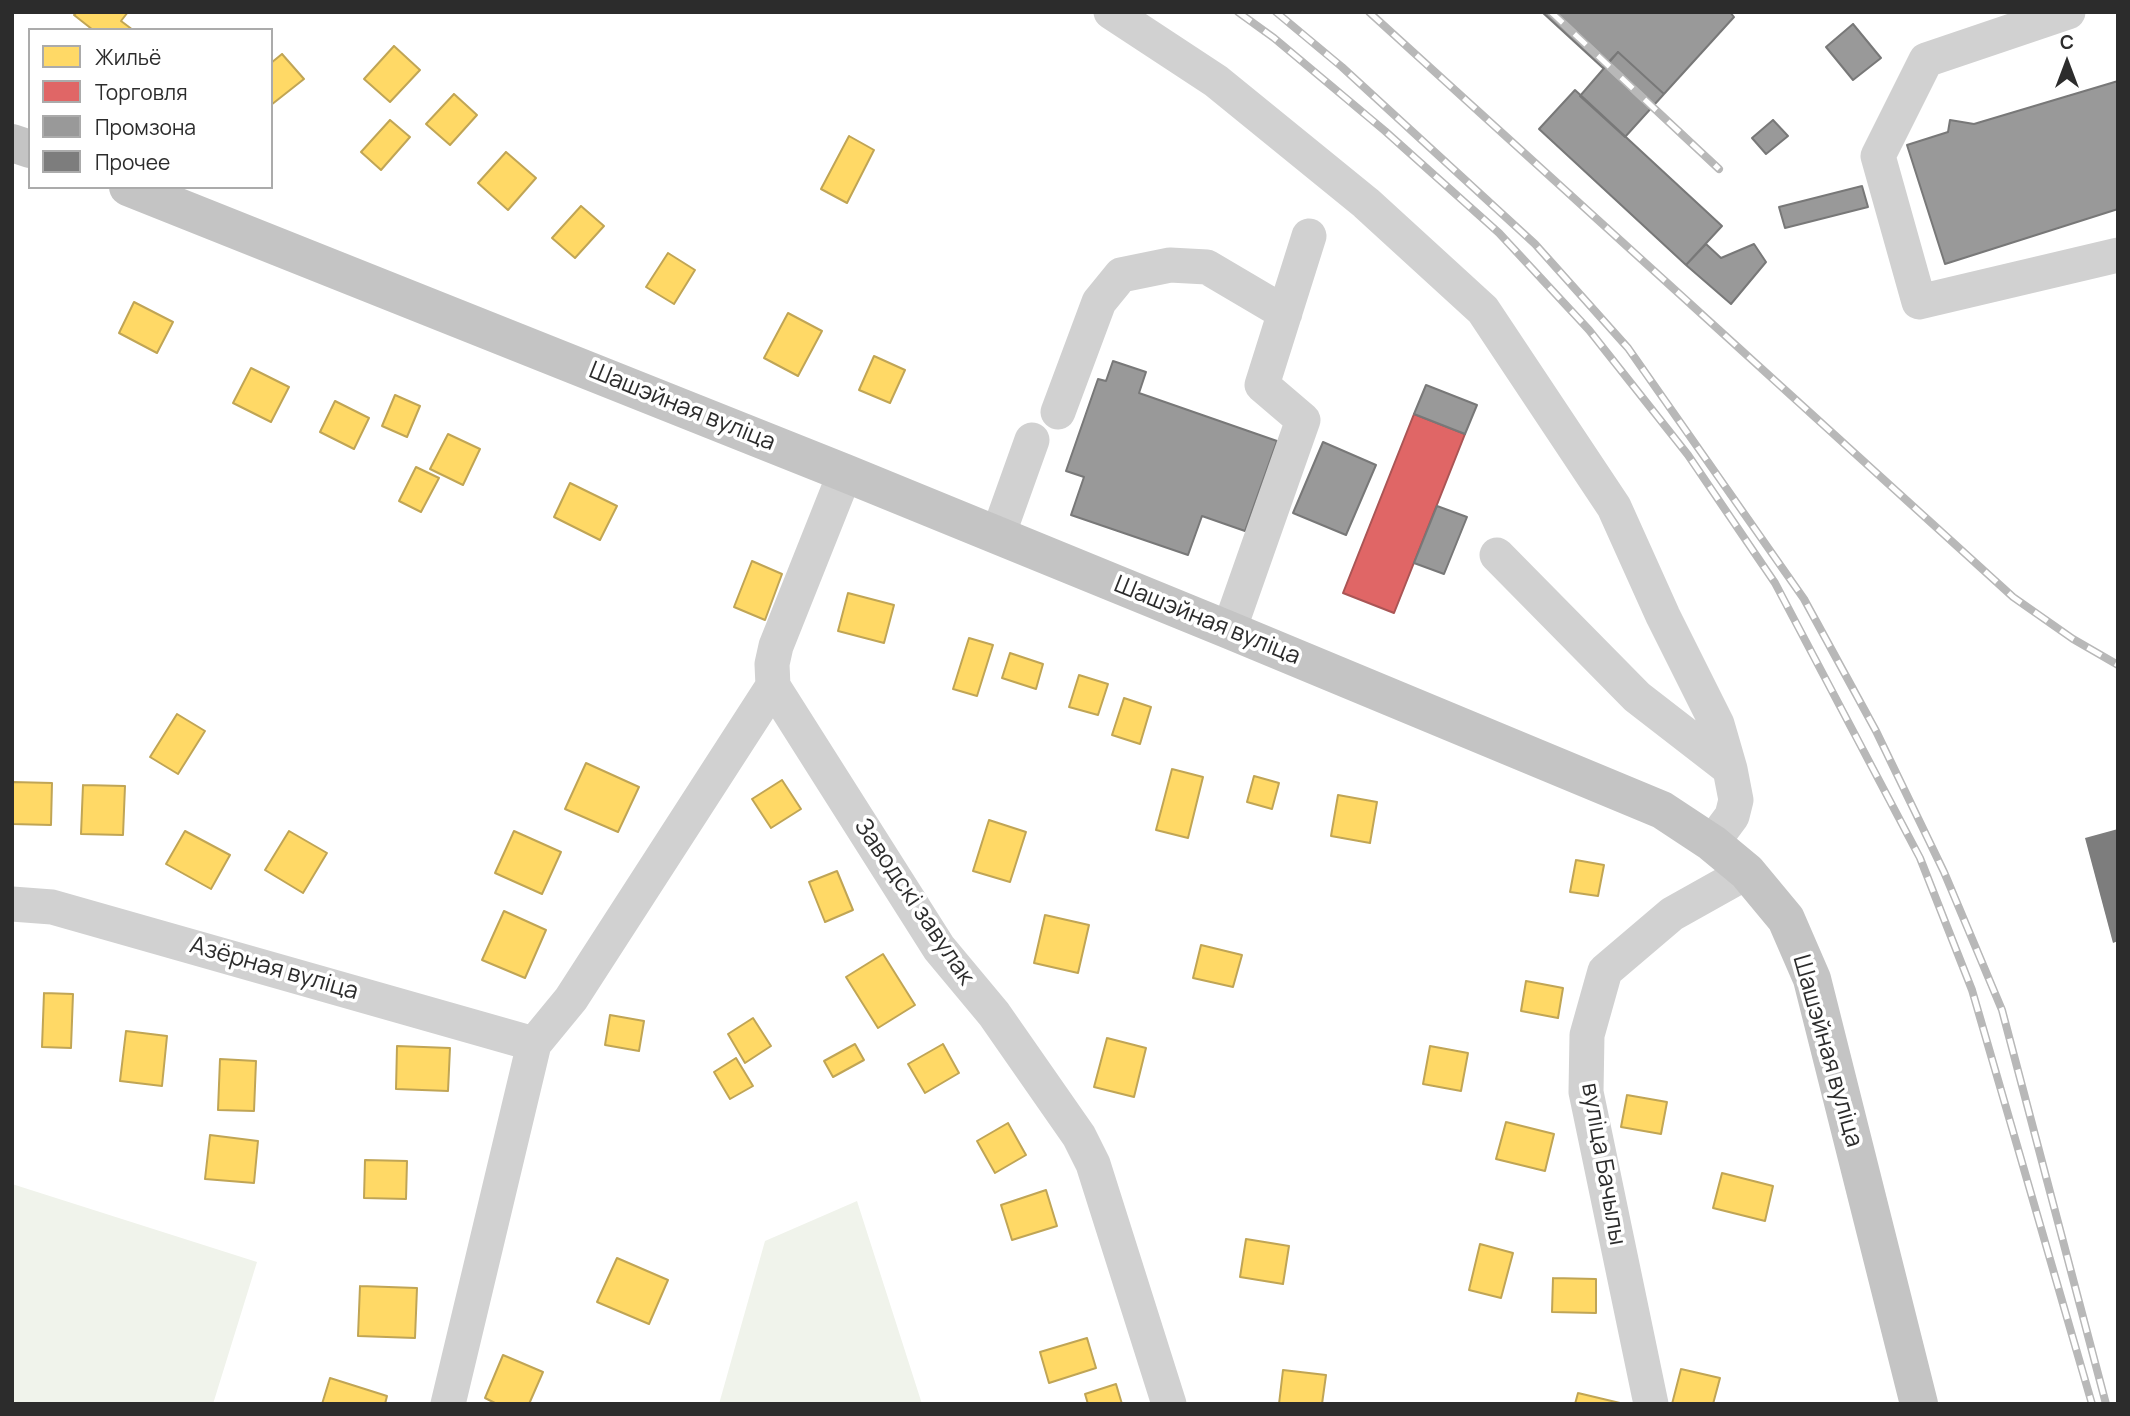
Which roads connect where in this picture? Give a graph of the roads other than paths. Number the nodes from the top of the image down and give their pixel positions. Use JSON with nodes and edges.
{"nodes":[{"id":1,"x":1111,"y":12,"type":"edge"},
{"id":2,"x":2068,"y":12,"type":"edge"},
{"id":3,"x":133,"y":189,"type":"edge"},
{"id":4,"x":1309,"y":236,"type":"dead end"},
{"id":5,"x":2118,"y":255,"type":"edge"},
{"id":6,"x":1284,"y":313,"type":"junction"},
{"id":7,"x":1058,"y":412,"type":"dead end"},
{"id":8,"x":1032,"y":440,"type":"dead end"},
{"id":9,"x":845,"y":472,"type":"junction"},
{"id":10,"x":998,"y":535,"type":"junction"},
{"id":11,"x":1497,"y":555,"type":"dead end"},
{"id":12,"x":1229,"y":630,"type":"junction"},
{"id":13,"x":773,"y":686,"type":"junction"},
{"id":14,"x":1730,"y":768,"type":"junction"},
{"id":15,"x":1712,"y":843,"type":"junction"},
{"id":16,"x":1747,"y":872,"type":"junction"},
{"id":17,"x":12,"y":904,"type":"edge"},
{"id":18,"x":534,"y":1044,"type":"junction"},
{"id":19,"x":448,"y":1404,"type":"edge"},
{"id":20,"x":1169,"y":1404,"type":"edge"},
{"id":21,"x":1651,"y":1404,"type":"edge"},
{"id":22,"x":1919,"y":1404,"type":"edge"}],
"edges":[{"from":1,"to":14,"type":"street"},
{"from":2,"to":5,"type":"street"},
{"from":3,"to":9,"type":"main road","name":"Шашэйная вуліца"},
{"from":4,"to":6,"type":"street"},
{"from":6,"to":7,"type":"street"},
{"from":6,"to":12,"type":"street"},
{"from":8,"to":10,"type":"street"},
{"from":9,"to":10,"type":"main road","name":"Шашэйная вуліца"},
{"from":9,"to":13,"type":"street"},
{"from":10,"to":12,"type":"main road","name":"Шашэйная вуліца"},
{"from":11,"to":14,"type":"street"},
{"from":12,"to":15,"type":"main road","name":"Шашэйная вуліца"},
{"from":13,"to":18,"type":"street"},
{"from":13,"to":20,"type":"street","name":"Заводскі завулак"},
{"from":14,"to":15,"type":"street"},
{"from":15,"to":16,"type":"main road","name":"Шашэйная вуліца"},
{"from":16,"to":21,"type":"street","name":"вуліца Бачылы"},
{"from":16,"to":22,"type":"main road","name":"Шашэйная вуліца"},
{"from":17,"to":18,"type":"street","name":"Азёрная вуліца"},
{"from":18,"to":19,"type":"street"}]}
